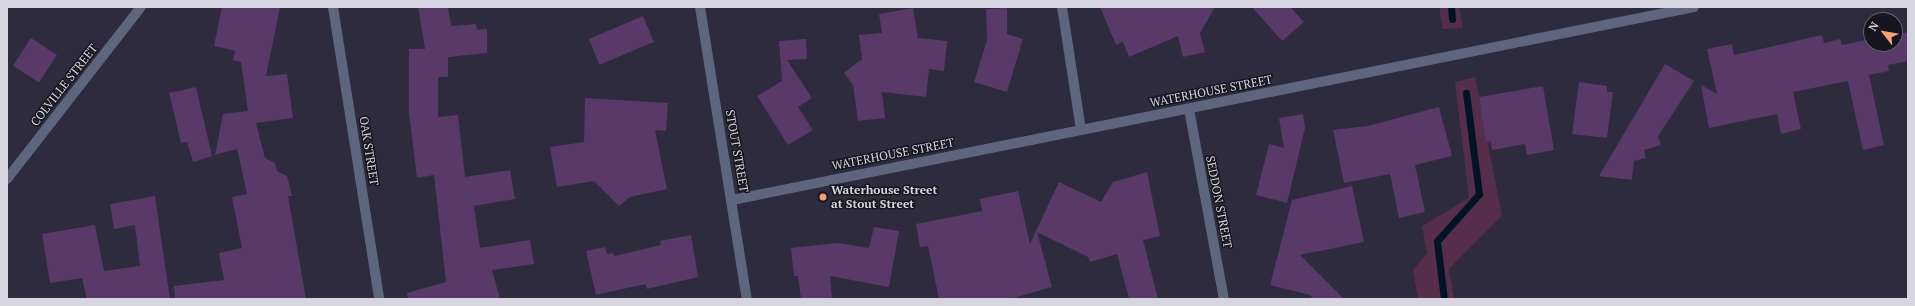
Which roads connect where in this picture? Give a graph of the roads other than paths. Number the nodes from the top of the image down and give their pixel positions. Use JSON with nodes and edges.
{"nodes":[{"id":1,"x":141,"y":7,"type":"edge"},
{"id":2,"x":333,"y":7,"type":"edge"},
{"id":3,"x":700,"y":7,"type":"edge"},
{"id":4,"x":1062,"y":7,"type":"edge"},
{"id":5,"x":1694,"y":7,"type":"edge"},
{"id":6,"x":1188,"y":109,"type":"junction"},
{"id":7,"x":1081,"y":130,"type":"junction"},
{"id":8,"x":7,"y":179,"type":"edge"},
{"id":9,"x":732,"y":200,"type":"junction"},
{"id":10,"x":378,"y":299,"type":"edge"},
{"id":11,"x":747,"y":299,"type":"edge"},
{"id":12,"x":1224,"y":299,"type":"edge"}],
"edges":[{"from":1,"to":8,"type":"street","name":"COLVILLE STREET"},
{"from":2,"to":10,"type":"street","name":"OAK STREET"},
{"from":3,"to":9,"type":"street","name":"STOUT STREET"},
{"from":4,"to":7,"type":"street"},
{"from":5,"to":6,"type":"street","name":"WATERHOUSE STREET"},
{"from":6,"to":7,"type":"street","name":"WATERHOUSE STREET"},
{"from":6,"to":12,"type":"street","name":"SEDDON STREET"},
{"from":7,"to":9,"type":"street","name":"WATERHOUSE STREET"},
{"from":9,"to":11,"type":"street","name":"STOUT STREET"}]}
